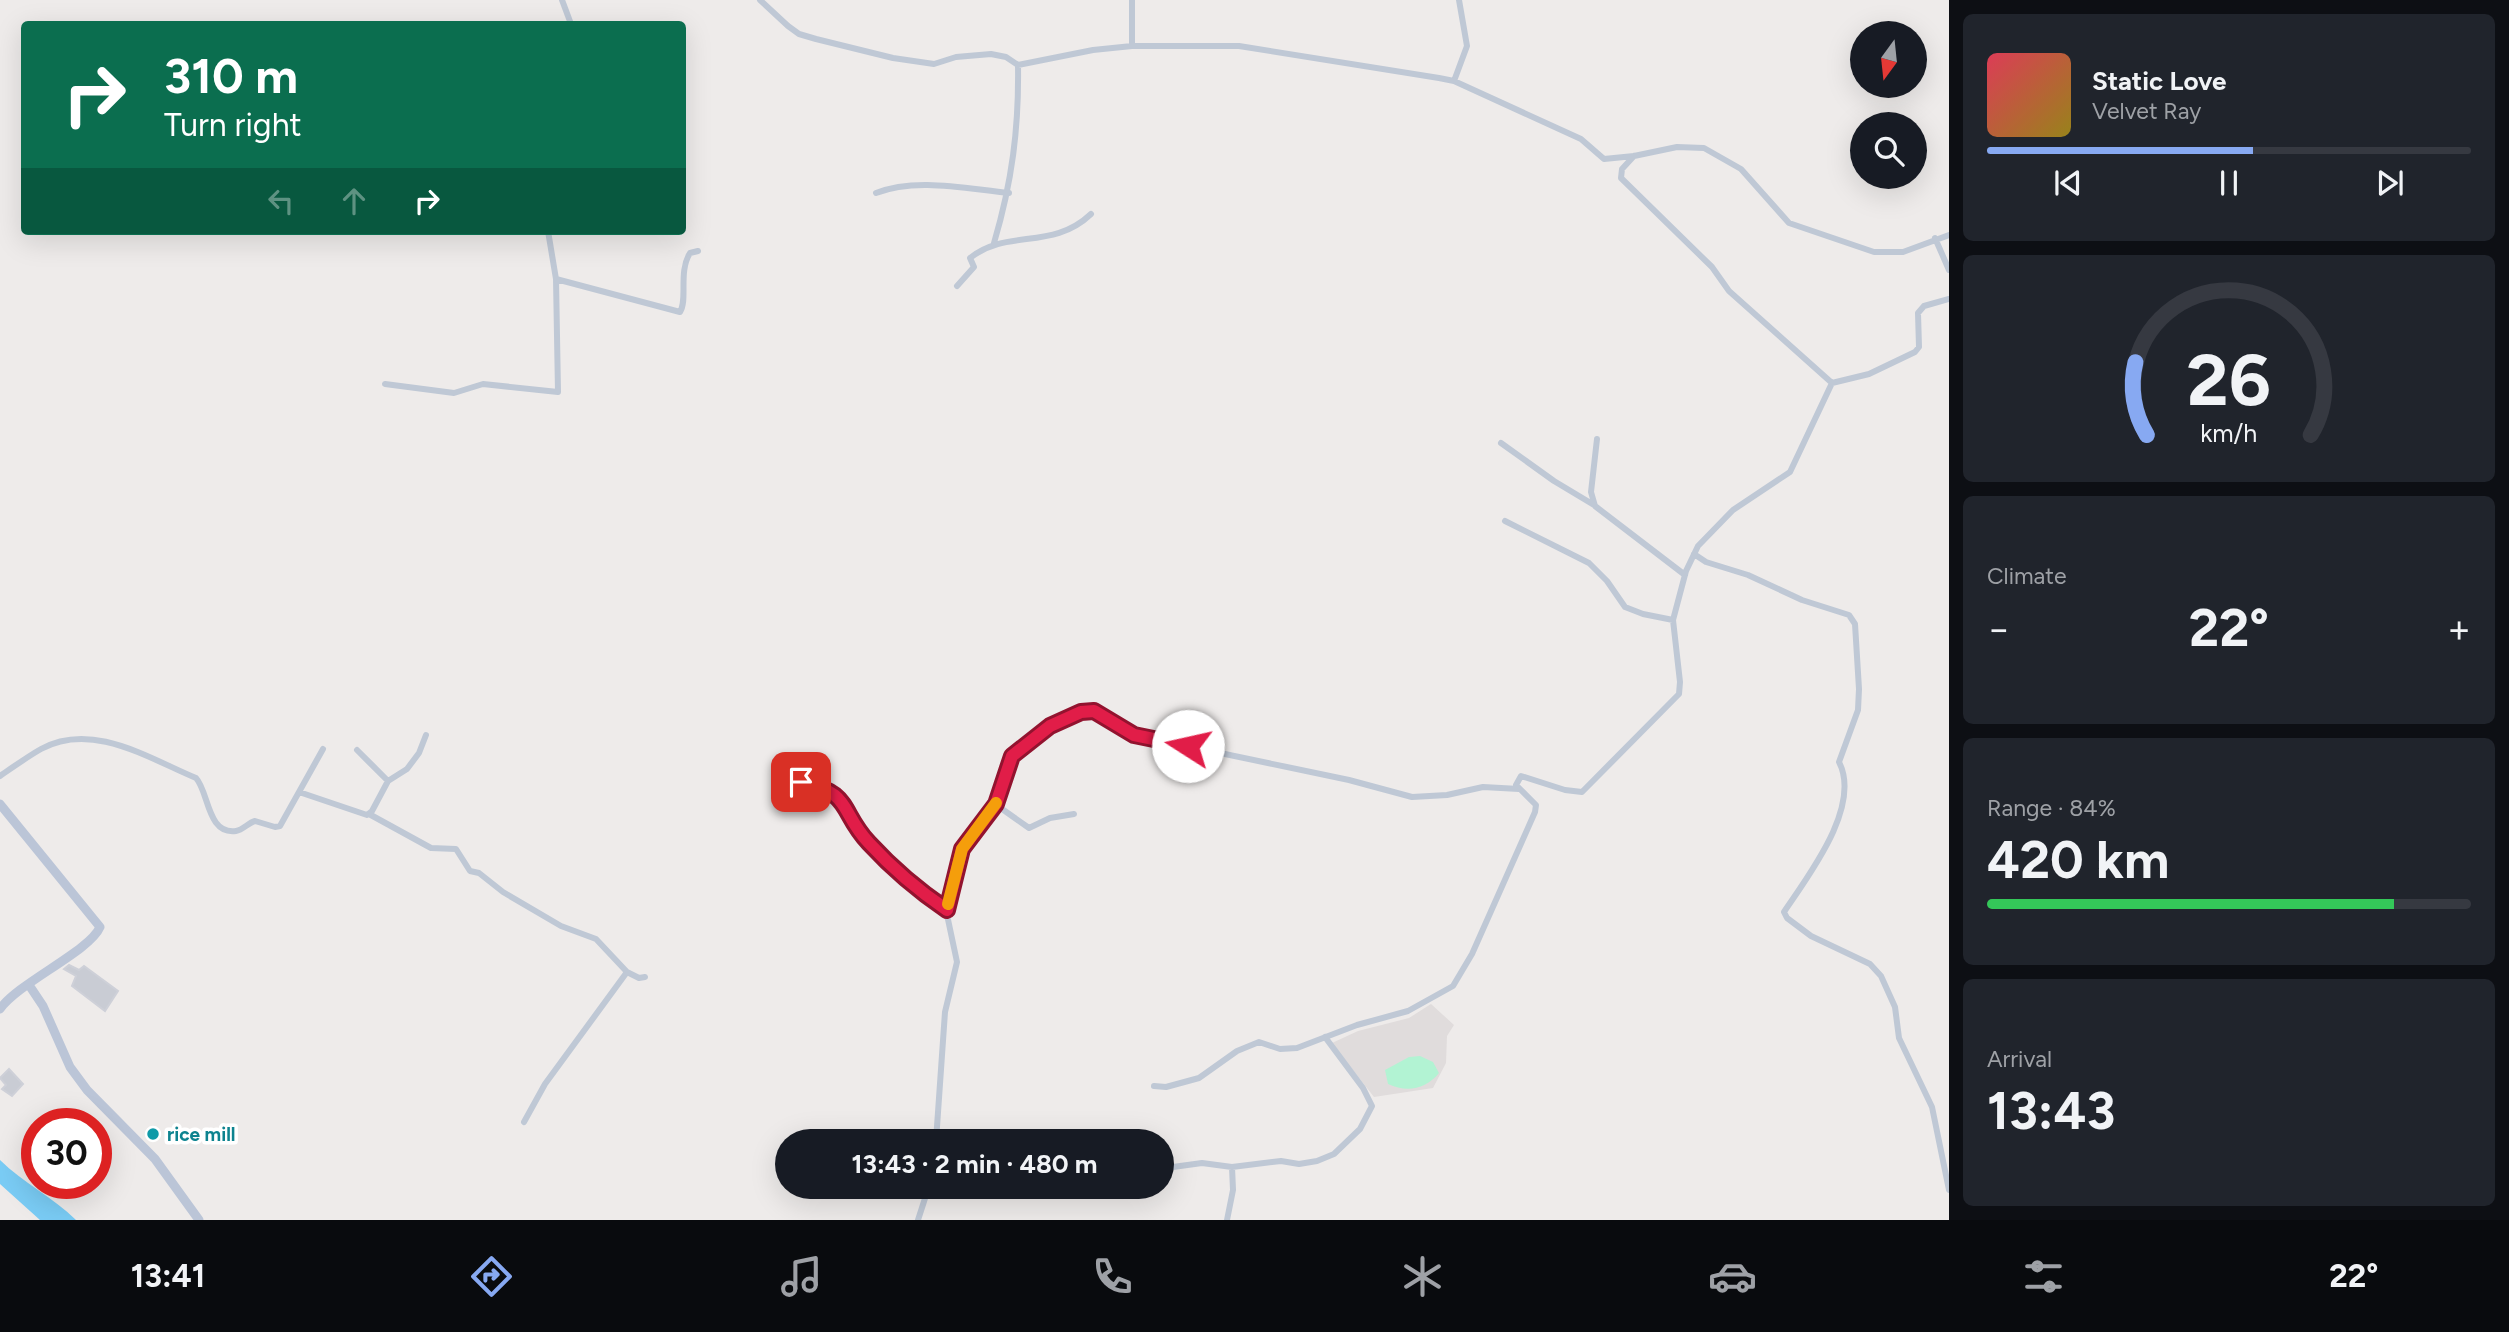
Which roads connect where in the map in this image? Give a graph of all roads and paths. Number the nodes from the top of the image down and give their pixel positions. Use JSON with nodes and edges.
{"nodes":[{"id":1,"x":562,"y":0,"type":"edge"},
{"id":2,"x":760,"y":0,"type":"edge"},
{"id":3,"x":1132,"y":0,"type":"edge"},
{"id":4,"x":1459,"y":0,"type":"edge"},
{"id":5,"x":570,"y":21,"type":"edge"},
{"id":6,"x":1132,"y":46,"type":"junction"},
{"id":7,"x":1018,"y":65,"type":"junction"},
{"id":8,"x":1454,"y":82,"type":"junction"},
{"id":9,"x":1634,"y":156,"type":"junction"},
{"id":10,"x":1009,"y":192,"type":"junction"},
{"id":11,"x":876,"y":193,"type":"dead end"},
{"id":12,"x":1091,"y":214,"type":"dead end"},
{"id":13,"x":549,"y":235,"type":"edge"},
{"id":14,"x":1949,"y":235,"type":"edge"},
{"id":15,"x":1935,"y":238,"type":"junction"},
{"id":16,"x":994,"y":243,"type":"junction"},
{"id":17,"x":698,"y":250,"type":"dead end"},
{"id":18,"x":1949,"y":270,"type":"edge"},
{"id":19,"x":556,"y":278,"type":"junction"},
{"id":20,"x":957,"y":286,"type":"dead end"},
{"id":21,"x":1949,"y":299,"type":"edge"},
{"id":22,"x":1832,"y":383,"type":"junction"},
{"id":23,"x":385,"y":384,"type":"dead end"},
{"id":24,"x":1597,"y":439,"type":"dead end"},
{"id":25,"x":1501,"y":443,"type":"dead end"},
{"id":26,"x":1595,"y":506,"type":"junction"},
{"id":27,"x":1505,"y":521,"type":"dead end"},
{"id":28,"x":1694,"y":554,"type":"junction"},
{"id":29,"x":1685,"y":575,"type":"junction"},
{"id":30,"x":1673,"y":620,"type":"junction"},
{"id":31,"x":426,"y":735,"type":"dead end"},
{"id":32,"x":323,"y":749,"type":"dead end"},
{"id":33,"x":357,"y":750,"type":"dead end"},
{"id":34,"x":0,"y":776,"type":"edge"},
{"id":35,"x":388,"y":781,"type":"junction"},
{"id":36,"x":801,"y":782,"type":"dead end"},
{"id":37,"x":1520,"y":789,"type":"junction"},
{"id":38,"x":299,"y":792,"type":"junction"},
{"id":39,"x":0,"y":804,"type":"edge"},
{"id":40,"x":996,"y":804,"type":"junction"},
{"id":41,"x":369,"y":814,"type":"junction"},
{"id":42,"x":1074,"y":814,"type":"dead end"},
{"id":43,"x":947,"y":910,"type":"junction"},
{"id":44,"x":627,"y":972,"type":"junction"},
{"id":45,"x":645,"y":977,"type":"dead end"},
{"id":46,"x":29,"y":985,"type":"junction"},
{"id":47,"x":0,"y":1009,"type":"edge"},
{"id":48,"x":1325,"y":1037,"type":"junction"},
{"id":49,"x":1154,"y":1086,"type":"dead end"},
{"id":50,"x":524,"y":1122,"type":"dead end"},
{"id":51,"x":937,"y":1129,"type":"edge"},
{"id":52,"x":1174,"y":1167,"type":"edge"},
{"id":53,"x":1232,"y":1167,"type":"junction"},
{"id":54,"x":1949,"y":1190,"type":"edge"},
{"id":55,"x":925,"y":1199,"type":"edge"},
{"id":56,"x":199,"y":1220,"type":"edge"},
{"id":57,"x":918,"y":1220,"type":"edge"},
{"id":58,"x":1227,"y":1220,"type":"edge"}],
"edges":[{"from":1,"to":5,"type":"street"},
{"from":2,"to":7,"type":"street"},
{"from":3,"to":6,"type":"street"},
{"from":4,"to":8,"type":"street"},
{"from":6,"to":7,"type":"street"},
{"from":6,"to":8,"type":"street"},
{"from":7,"to":10,"type":"street"},
{"from":8,"to":9,"type":"street"},
{"from":9,"to":15,"type":"street"},
{"from":9,"to":22,"type":"street"},
{"from":10,"to":11,"type":"street"},
{"from":10,"to":16,"type":"street"},
{"from":12,"to":16,"type":"street"},
{"from":13,"to":19,"type":"street"},
{"from":14,"to":15,"type":"street"},
{"from":15,"to":18,"type":"street"},
{"from":16,"to":20,"type":"street"},
{"from":17,"to":19,"type":"street"},
{"from":19,"to":23,"type":"street"},
{"from":21,"to":22,"type":"street"},
{"from":22,"to":28,"type":"street"},
{"from":24,"to":26,"type":"street"},
{"from":25,"to":26,"type":"street"},
{"from":26,"to":29,"type":"street"},
{"from":27,"to":30,"type":"street"},
{"from":28,"to":29,"type":"street"},
{"from":28,"to":54,"type":"street"},
{"from":29,"to":30,"type":"street"},
{"from":30,"to":37,"type":"street"},
{"from":31,"to":35,"type":"street"},
{"from":32,"to":38,"type":"street"},
{"from":33,"to":35,"type":"street"},
{"from":34,"to":38,"type":"street"},
{"from":35,"to":41,"type":"street"},
{"from":36,"to":43,"type":"street"},
{"from":37,"to":40,"type":"street"},
{"from":37,"to":48,"type":"street"},
{"from":38,"to":41,"type":"street"},
{"from":39,"to":46,"type":"street"},
{"from":40,"to":42,"type":"street"},
{"from":40,"to":43,"type":"street"},
{"from":41,"to":44,"type":"street"},
{"from":43,"to":51,"type":"street"},
{"from":44,"to":45,"type":"street"},
{"from":44,"to":50,"type":"street"},
{"from":46,"to":47,"type":"street"},
{"from":46,"to":56,"type":"street"},
{"from":48,"to":49,"type":"street"},
{"from":48,"to":53,"type":"street"},
{"from":52,"to":53,"type":"street"},
{"from":53,"to":58,"type":"street"},
{"from":55,"to":57,"type":"street"}]}
